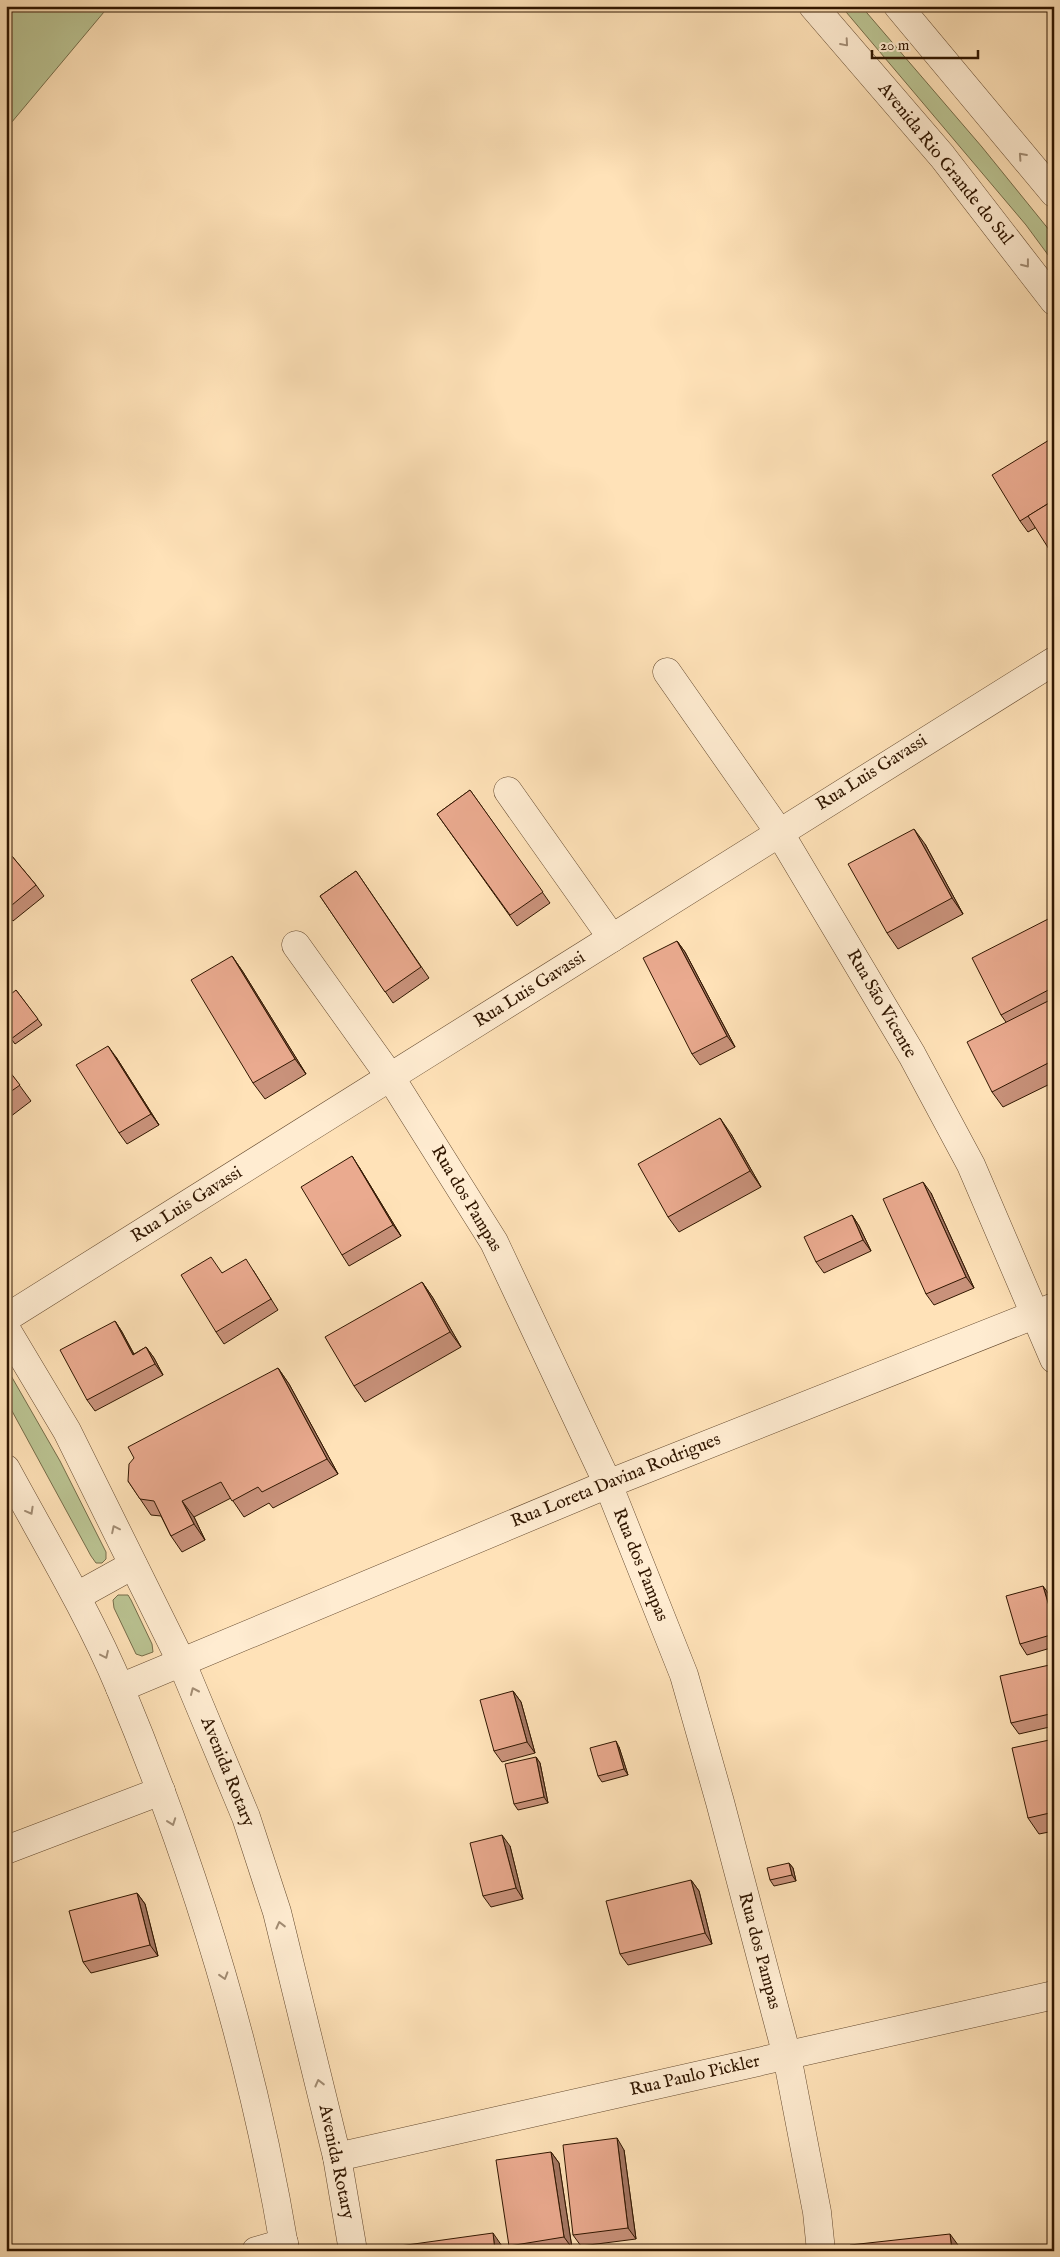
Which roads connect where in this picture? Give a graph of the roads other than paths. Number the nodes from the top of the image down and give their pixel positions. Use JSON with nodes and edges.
{"nodes":[{"id":1,"x":813,"y":6,"type":"edge"},
{"id":2,"x":898,"y":6,"type":"edge"},
{"id":3,"x":1054,"y":193,"type":"edge"},
{"id":4,"x":1054,"y":301,"type":"edge"},
{"id":5,"x":1054,"y":661,"type":"edge"},
{"id":6,"x":667,"y":672,"type":"dead end"},
{"id":7,"x":508,"y":791,"type":"dead end"},
{"id":8,"x":779,"y":832,"type":"junction"},
{"id":9,"x":612,"y":938,"type":"junction"},
{"id":10,"x":296,"y":945,"type":"dead end"},
{"id":11,"x":392,"y":1078,"type":"junction"},
{"id":12,"x":1045,"y":1311,"type":"edge"},
{"id":13,"x":6,"y":1318,"type":"edge"},
{"id":14,"x":6,"y":1329,"type":"edge"},
{"id":15,"x":1054,"y":1359,"type":"edge"},
{"id":16,"x":6,"y":1469,"type":"edge"},
{"id":17,"x":608,"y":1484,"type":"junction"},
{"id":18,"x":133,"y":1565,"type":"junction"},
{"id":19,"x":76,"y":1596,"type":"junction"},
{"id":20,"x":181,"y":1661,"type":"junction"},
{"id":21,"x":120,"y":1688,"type":"junction"},
{"id":22,"x":161,"y":1791,"type":"junction"},
{"id":23,"x":6,"y":1850,"type":"edge"},
{"id":24,"x":1054,"y":1994,"type":"edge"},
{"id":25,"x":786,"y":2056,"type":"junction"},
{"id":26,"x":337,"y":2157,"type":"junction"},
{"id":27,"x":284,"y":2247,"type":"edge"},
{"id":28,"x":256,"y":2251,"type":"edge"},
{"id":29,"x":353,"y":2251,"type":"edge"},
{"id":30,"x":821,"y":2251,"type":"edge"}],
"edges":[{"from":1,"to":4,"type":"street","name":"Avenida Rio Grande do Sul","one_way":true},
{"from":3,"to":2,"type":"street","one_way":true},
{"from":5,"to":8,"type":"street","name":"Rua Luis Gavassi"},
{"from":6,"to":8,"type":"street","name":"Rua São Vicente"},
{"from":7,"to":9,"type":"street"},
{"from":8,"to":9,"type":"street","name":"Rua Luis Gavassi"},
{"from":8,"to":12,"type":"street","name":"Rua São Vicente"},
{"from":9,"to":11,"type":"street","name":"Rua Luis Gavassi"},
{"from":10,"to":11,"type":"street","name":"Rua dos Pampas"},
{"from":11,"to":13,"type":"street","name":"Rua Luis Gavassi"},
{"from":11,"to":17,"type":"street","name":"Rua dos Pampas"},
{"from":12,"to":15,"type":"street","name":"Rua São Vicente"},
{"from":12,"to":17,"type":"street","name":"Rua Loreta Davina Rodrigues"},
{"from":18,"to":14,"type":"street","name":"Avenida Rotary","one_way":true},
{"from":16,"to":19,"type":"street","one_way":true},
{"from":17,"to":20,"type":"street","name":"Rua Loreta Davina Rodrigues"},
{"from":17,"to":25,"type":"street","name":"Rua dos Pampas"},
{"from":18,"to":19,"type":"street"},
{"from":18,"to":20,"type":"street","name":"Avenida Rotary"},
{"from":19,"to":21,"type":"street","one_way":true},
{"from":20,"to":21,"type":"street","name":"Rua Loreta Davina Rodrigues"},
{"from":26,"to":20,"type":"street","name":"Avenida Rotary","one_way":true},
{"from":21,"to":22,"type":"street"},
{"from":22,"to":23,"type":"street"},
{"from":22,"to":27,"type":"street","one_way":true},
{"from":24,"to":25,"type":"street","name":"Rua Paulo Pickler"},
{"from":25,"to":26,"type":"street","name":"Rua Paulo Pickler"},
{"from":25,"to":30,"type":"street","name":"Rua dos Pampas"},
{"from":26,"to":29,"type":"street","name":"Avenida Rotary"},
{"from":27,"to":28,"type":"street"}]}
